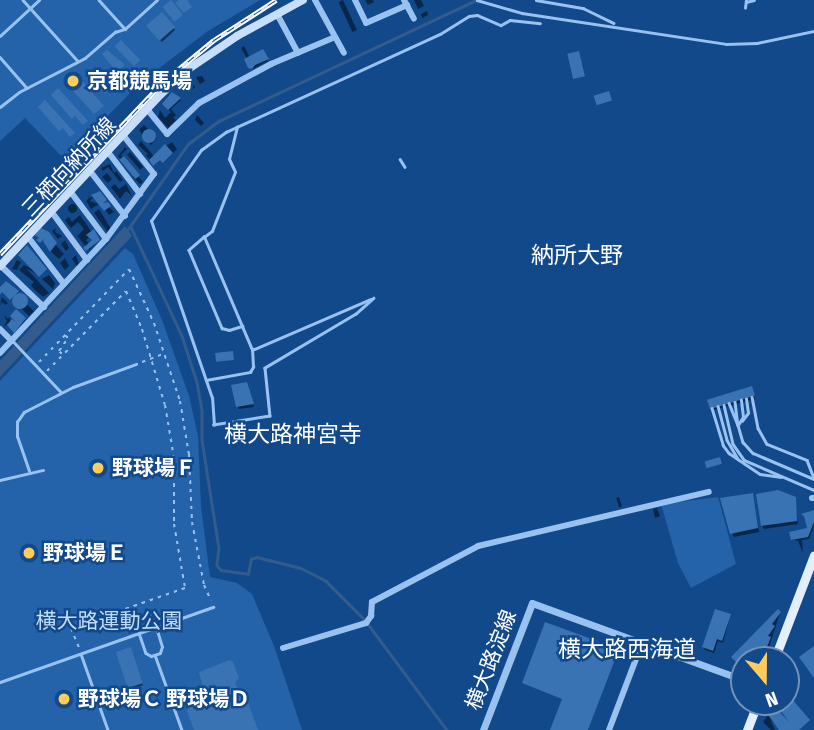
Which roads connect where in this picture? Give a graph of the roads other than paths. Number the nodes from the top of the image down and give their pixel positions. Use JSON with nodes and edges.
{"nodes":[{"id":1,"x":23,"y":0,"type":"edge"},
{"id":2,"x":39,"y":0,"type":"edge"},
{"id":3,"x":99,"y":0,"type":"edge"},
{"id":4,"x":157,"y":0,"type":"edge"},
{"id":5,"x":303,"y":0,"type":"edge"},
{"id":6,"x":315,"y":0,"type":"edge"},
{"id":7,"x":355,"y":0,"type":"edge"},
{"id":8,"x":477,"y":0,"type":"edge"},
{"id":9,"x":536,"y":0,"type":"edge"},
{"id":10,"x":754,"y":0,"type":"edge"},
{"id":11,"x":746,"y":1,"type":"edge"},
{"id":12,"x":406,"y":2,"type":"edge"},
{"id":13,"x":30,"y":8,"type":"junction"},
{"id":14,"x":745,"y":8,"type":"dead end"},
{"id":15,"x":277,"y":15,"type":"junction"},
{"id":16,"x":414,"y":19,"type":"dead end"},
{"id":17,"x":540,"y":23,"type":"dead end"},
{"id":18,"x":617,"y":25,"type":"junction"},
{"id":19,"x":125,"y":29,"type":"junction"},
{"id":20,"x":814,"y":31,"type":"edge"},
{"id":21,"x":0,"y":36,"type":"edge"},
{"id":22,"x":335,"y":37,"type":"junction"},
{"id":23,"x":298,"y":53,"type":"junction"},
{"id":24,"x":344,"y":53,"type":"dead end"},
{"id":25,"x":0,"y":57,"type":"edge"},
{"id":26,"x":78,"y":61,"type":"junction"},
{"id":27,"x":27,"y":88,"type":"junction"},
{"id":28,"x":0,"y":107,"type":"edge"},
{"id":29,"x":148,"y":109,"type":"junction"},
{"id":30,"x":237,"y":127,"type":"junction"},
{"id":31,"x":124,"y":135,"type":"junction"},
{"id":32,"x":108,"y":152,"type":"junction"},
{"id":33,"x":400,"y":159,"type":"dead end"},
{"id":34,"x":405,"y":167,"type":"dead end"},
{"id":35,"x":90,"y":170,"type":"junction"},
{"id":36,"x":70,"y":191,"type":"junction"},
{"id":37,"x":140,"y":194,"type":"junction"},
{"id":38,"x":51,"y":211,"type":"junction"},
{"id":39,"x":125,"y":216,"type":"junction"},
{"id":40,"x":28,"y":237,"type":"junction"},
{"id":41,"x":204,"y":237,"type":"junction"},
{"id":42,"x":106,"y":239,"type":"junction"},
{"id":43,"x":88,"y":260,"type":"junction"},
{"id":44,"x":0,"y":265,"type":"edge"},
{"id":45,"x":64,"y":284,"type":"junction"},
{"id":46,"x":44,"y":307,"type":"junction"},
{"id":47,"x":242,"y":326,"type":"junction"},
{"id":48,"x":0,"y":329,"type":"edge"},
{"id":49,"x":14,"y":342,"type":"junction"},
{"id":50,"x":252,"y":350,"type":"junction"},
{"id":51,"x":0,"y":354,"type":"edge"},
{"id":52,"x":136,"y":364,"type":"road end"},
{"id":53,"x":206,"y":380,"type":"junction"},
{"id":54,"x":61,"y":393,"type":"junction"},
{"id":55,"x":752,"y":397,"type":"dead end"},
{"id":56,"x":746,"y":399,"type":"dead end"},
{"id":57,"x":741,"y":400,"type":"dead end"},
{"id":58,"x":735,"y":402,"type":"dead end"},
{"id":59,"x":729,"y":403,"type":"dead end"},
{"id":60,"x":724,"y":405,"type":"dead end"},
{"id":61,"x":718,"y":406,"type":"dead end"},
{"id":62,"x":712,"y":408,"type":"dead end"},
{"id":63,"x":742,"y":421,"type":"junction"},
{"id":64,"x":738,"y":425,"type":"junction"},
{"id":65,"x":740,"y":462,"type":"junction"},
{"id":66,"x":43,"y":470,"type":"dead end"},
{"id":67,"x":29,"y":471,"type":"junction"},
{"id":68,"x":784,"y":477,"type":"junction"},
{"id":69,"x":814,"y":479,"type":"edge"},
{"id":70,"x":0,"y":480,"type":"edge"},
{"id":71,"x":709,"y":492,"type":"dead end"},
{"id":72,"x":813,"y":495,"type":"edge"},
{"id":73,"x":814,"y":555,"type":"edge"},
{"id":74,"x":214,"y":607,"type":"road end"},
{"id":75,"x":156,"y":627,"type":"junction"},
{"id":76,"x":139,"y":633,"type":"junction"},
{"id":77,"x":642,"y":643,"type":"junction"},
{"id":78,"x":779,"y":646,"type":"edge"},
{"id":79,"x":283,"y":648,"type":"dead end"},
{"id":80,"x":80,"y":653,"type":"junction"},
{"id":81,"x":155,"y":655,"type":"junction"},
{"id":82,"x":730,"y":675,"type":"edge"},
{"id":83,"x":0,"y":682,"type":"edge"},
{"id":84,"x":108,"y":730,"type":"edge"},
{"id":85,"x":182,"y":730,"type":"edge"},
{"id":86,"x":484,"y":730,"type":"edge"},
{"id":87,"x":609,"y":730,"type":"edge"}],
"edges":[{"from":1,"to":13,"type":"lane"},
{"from":2,"to":13,"type":"lane"},
{"from":3,"to":19,"type":"lane"},
{"from":4,"to":19,"type":"lane"},
{"from":5,"to":15,"type":"main road","name":"三栖向納所線"},
{"from":6,"to":22,"type":"street"},
{"from":7,"to":12,"type":"street"},
{"from":8,"to":18,"type":"lane"},
{"from":9,"to":18,"type":"lane"},
{"from":10,"to":11,"type":"lane"},
{"from":11,"to":14,"type":"lane"},
{"from":12,"to":16,"type":"street"},
{"from":13,"to":21,"type":"lane"},
{"from":13,"to":26,"type":"lane"},
{"from":15,"to":23,"type":"street"},
{"from":15,"to":29,"type":"main road","name":"三栖向納所線"},
{"from":17,"to":30,"type":"lane"},
{"from":18,"to":20,"type":"lane"},
{"from":19,"to":26,"type":"lane"},
{"from":22,"to":23,"type":"street"},
{"from":22,"to":24,"type":"street"},
{"from":23,"to":29,"type":"street"},
{"from":25,"to":27,"type":"lane"},
{"from":26,"to":27,"type":"lane"},
{"from":27,"to":28,"type":"lane"},
{"from":29,"to":31,"type":"main road","name":"三栖向納所線"},
{"from":30,"to":41,"type":"lane"},
{"from":30,"to":53,"type":"lane"},
{"from":31,"to":32,"type":"main road","name":"三栖向納所線"},
{"from":31,"to":37,"type":"street"},
{"from":32,"to":35,"type":"main road","name":"三栖向納所線"},
{"from":32,"to":37,"type":"street"},
{"from":33,"to":34,"type":"lane"},
{"from":35,"to":36,"type":"main road","name":"三栖向納所線"},
{"from":35,"to":39,"type":"street"},
{"from":36,"to":38,"type":"main road","name":"三栖向納所線"},
{"from":36,"to":42,"type":"street"},
{"from":37,"to":39,"type":"street"},
{"from":38,"to":40,"type":"main road","name":"三栖向納所線"},
{"from":38,"to":43,"type":"street"},
{"from":39,"to":42,"type":"street"},
{"from":40,"to":44,"type":"main road","name":"三栖向納所線"},
{"from":40,"to":45,"type":"street"},
{"from":41,"to":47,"type":"lane"},
{"from":41,"to":47,"type":"lane"},
{"from":42,"to":43,"type":"street"},
{"from":43,"to":45,"type":"street"},
{"from":44,"to":46,"type":"street"},
{"from":45,"to":46,"type":"street"},
{"from":46,"to":49,"type":"street"},
{"from":47,"to":50,"type":"lane"},
{"from":48,"to":49,"type":"street"},
{"from":49,"to":51,"type":"street"},
{"from":49,"to":54,"type":"lane"},
{"from":50,"to":53,"type":"lane"},
{"from":50,"to":53,"type":"lane"},
{"from":52,"to":54,"type":"lane"},
{"from":54,"to":67,"type":"lane"},
{"from":55,"to":69,"type":"lane"},
{"from":56,"to":63,"type":"lane"},
{"from":57,"to":63,"type":"lane"},
{"from":58,"to":64,"type":"lane"},
{"from":59,"to":64,"type":"lane"},
{"from":60,"to":68,"type":"lane"},
{"from":61,"to":65,"type":"lane"},
{"from":62,"to":65,"type":"lane"},
{"from":63,"to":64,"type":"lane"},
{"from":64,"to":69,"type":"lane","bridge":true},
{"from":65,"to":68,"type":"lane"},
{"from":66,"to":67,"type":"lane"},
{"from":67,"to":70,"type":"lane"},
{"from":68,"to":72,"type":"lane"},
{"from":71,"to":79,"type":"street"},
{"from":73,"to":78,"type":"main road"},
{"from":74,"to":75,"type":"lane"},
{"from":75,"to":76,"type":"lane"},
{"from":75,"to":81,"type":"lane"},
{"from":76,"to":80,"type":"lane"},
{"from":76,"to":81,"type":"lane"},
{"from":77,"to":82,"type":"street"},
{"from":77,"to":86,"type":"street","name":"横大路淀線"},
{"from":77,"to":87,"type":"street"},
{"from":80,"to":83,"type":"lane"},
{"from":80,"to":84,"type":"lane"},
{"from":81,"to":85,"type":"lane"}]}
